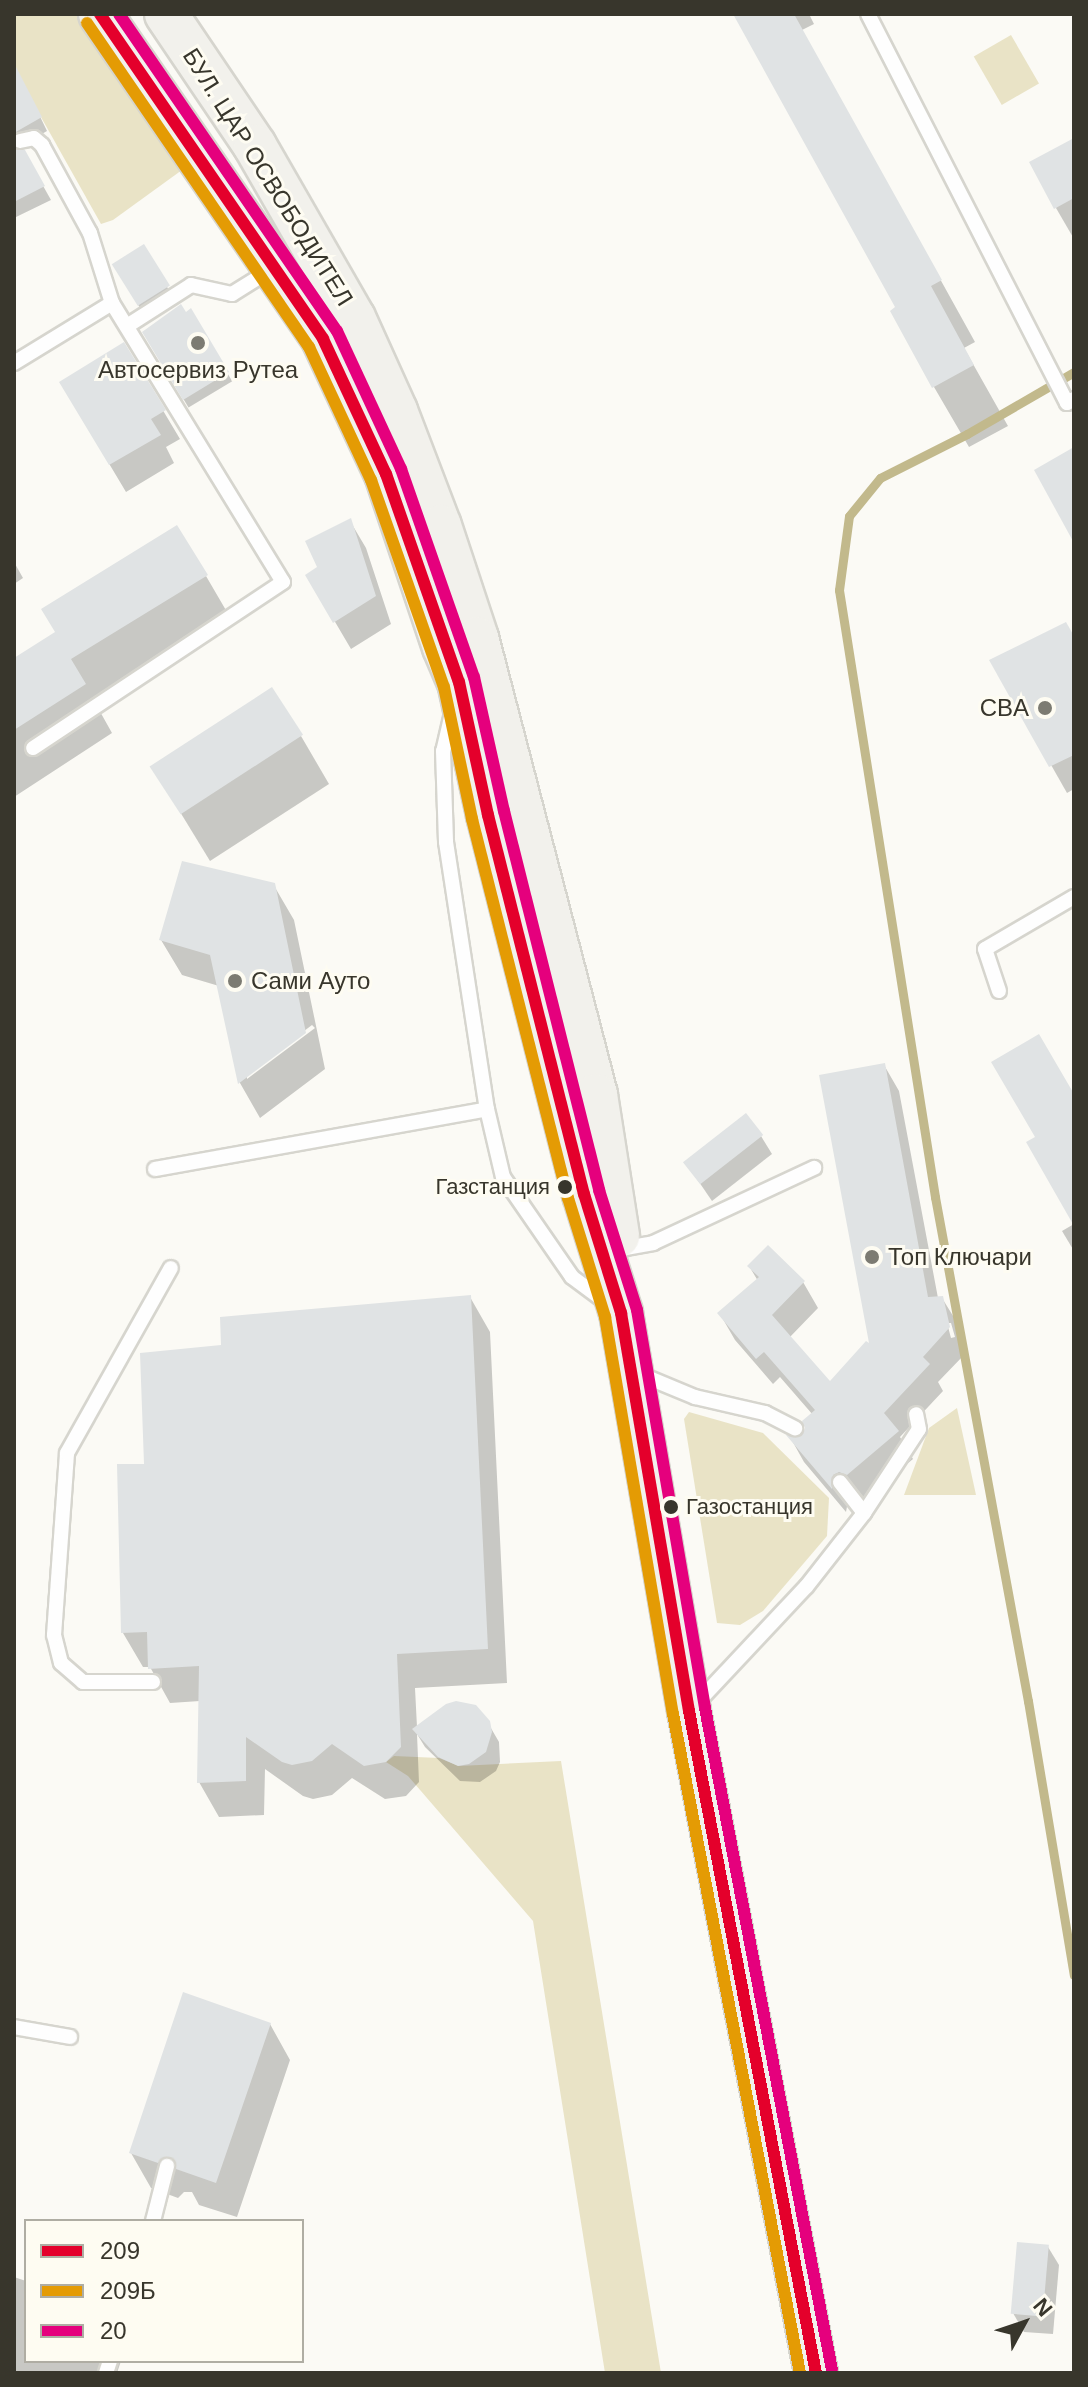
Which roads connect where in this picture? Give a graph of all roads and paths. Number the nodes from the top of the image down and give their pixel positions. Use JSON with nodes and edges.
{"nodes":[{"id":1,"x":100,"y":14,"type":"edge"},
{"id":2,"x":166,"y":14,"type":"edge"},
{"id":3,"x":868,"y":14,"type":"edge"},
{"id":4,"x":20,"y":141,"type":"dead end"},
{"id":5,"x":39,"y":175,"type":"dead end"},
{"id":6,"x":61,"y":180,"type":"junction"},
{"id":7,"x":275,"y":267,"type":"junction"},
{"id":8,"x":112,"y":303,"type":"junction"},
{"id":9,"x":127,"y":326,"type":"junction"},
{"id":10,"x":14,"y":363,"type":"edge"},
{"id":11,"x":1071,"y":401,"type":"edge"},
{"id":12,"x":459,"y":682,"type":"junction"},
{"id":13,"x":33,"y":748,"type":"dead end"},
{"id":14,"x":1074,"y":897,"type":"edge"},
{"id":15,"x":999,"y":991,"type":"dead end"},
{"id":16,"x":487,"y":1109,"type":"junction"},
{"id":17,"x":814,"y":1168,"type":"dead end"},
{"id":18,"x":155,"y":1169,"type":"dead end"},
{"id":19,"x":619,"y":1249,"type":"junction"},
{"id":20,"x":171,"y":1268,"type":"dead end"},
{"id":21,"x":621,"y":1313,"type":"junction"},
{"id":22,"x":632,"y":1371,"type":"junction"},
{"id":23,"x":916,"y":1414,"type":"dead end"},
{"id":24,"x":795,"y":1428,"type":"dead end"},
{"id":25,"x":840,"y":1482,"type":"dead end"},
{"id":26,"x":864,"y":1513,"type":"junction"},
{"id":27,"x":153,"y":1682,"type":"dead end"},
{"id":28,"x":689,"y":1711,"type":"junction"},
{"id":29,"x":14,"y":2027,"type":"edge"},
{"id":30,"x":70,"y":2037,"type":"dead end"},
{"id":31,"x":167,"y":2166,"type":"dead end"},
{"id":32,"x":154,"y":2219,"type":"edge"},
{"id":33,"x":816,"y":2373,"type":"edge"}],
"edges":[{"from":1,"to":7,"type":"main road","name":"БУЛ. ЦАР ОСВОБОДИТЕЛ"},
{"from":2,"to":19,"type":"main road","name":"БУЛ. ЦАР ОСВОБОДИТЕЛ"},
{"from":3,"to":11,"type":"lane"},
{"from":4,"to":6,"type":"lane"},
{"from":5,"to":6,"type":"lane"},
{"from":6,"to":8,"type":"lane"},
{"from":7,"to":9,"type":"lane"},
{"from":7,"to":12,"type":"main road","name":"БУЛ. ЦАР ОСВОБОДИТЕЛ"},
{"from":8,"to":9,"type":"lane"},
{"from":8,"to":10,"type":"lane"},
{"from":9,"to":13,"type":"lane"},
{"from":12,"to":16,"type":"lane"},
{"from":12,"to":21,"type":"main road","name":"БУЛ. ЦАР ОСВОБОДИТЕЛ"},
{"from":14,"to":15,"type":"lane"},
{"from":16,"to":18,"type":"lane"},
{"from":16,"to":21,"type":"lane"},
{"from":17,"to":19,"type":"lane"},
{"from":19,"to":21,"type":"main road","name":"БУЛ. ЦАР ОСВОБОДИТЕЛ"},
{"from":20,"to":27,"type":"lane"},
{"from":21,"to":22,"type":"main road","name":"БУЛ. ЦАР ОСВОБОДИТЕЛ"},
{"from":22,"to":24,"type":"lane"},
{"from":22,"to":28,"type":"main road","name":"БУЛ. ЦАР ОСВОБОДИТЕЛ"},
{"from":23,"to":26,"type":"lane"},
{"from":25,"to":26,"type":"lane"},
{"from":26,"to":28,"type":"lane"},
{"from":28,"to":33,"type":"main road","name":"БУЛ. ЦАР ОСВОБОДИТЕЛ"},
{"from":29,"to":30,"type":"lane"},
{"from":31,"to":32,"type":"lane"}]}
